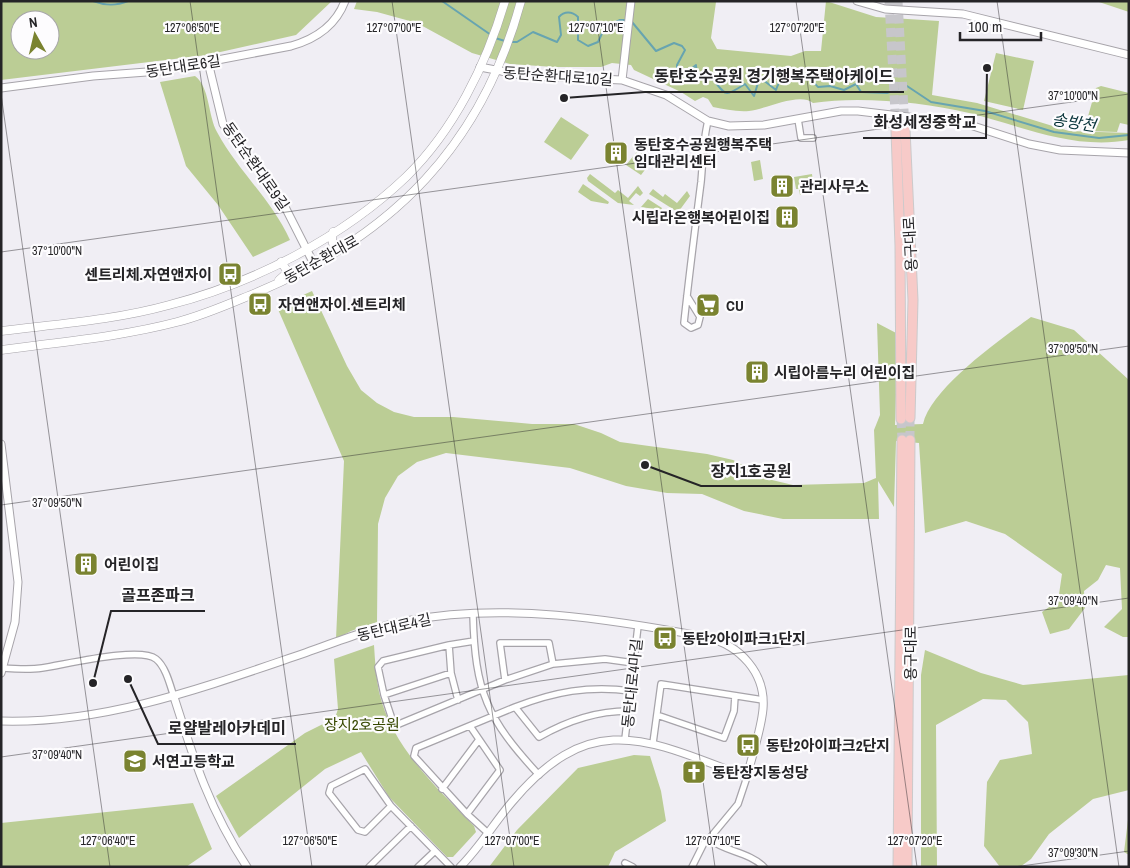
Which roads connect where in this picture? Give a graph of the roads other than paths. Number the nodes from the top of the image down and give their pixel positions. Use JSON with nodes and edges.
{"nodes":[{"id":1,"x":345,"y":1,"type":"edge"},
{"id":2,"x":506,"y":1,"type":"edge"},
{"id":3,"x":521,"y":1,"type":"edge"},
{"id":4,"x":631,"y":1,"type":"edge"},
{"id":5,"x":858,"y":1,"type":"edge"},
{"id":6,"x":1129,"y":55,"type":"edge"},
{"id":7,"x":208,"y":62,"type":"junction"},
{"id":8,"x":480,"y":67,"type":"junction"},
{"id":9,"x":496,"y":72,"type":"junction"},
{"id":10,"x":622,"y":80,"type":"junction"},
{"id":11,"x":1,"y":88,"type":"edge"},
{"id":12,"x":798,"y":119,"type":"junction"},
{"id":13,"x":708,"y":120,"type":"junction"},
{"id":14,"x":900,"y":130,"type":"tunnel mouth"},
{"id":15,"x":813,"y":138,"type":"dead end"},
{"id":16,"x":1129,"y":153,"type":"edge"},
{"id":17,"x":333,"y":232,"type":"junction"},
{"id":18,"x":305,"y":249,"type":"junction"},
{"id":19,"x":343,"y":250,"type":"junction"},
{"id":20,"x":281,"y":262,"type":"junction"},
{"id":21,"x":315,"y":266,"type":"junction"},
{"id":22,"x":264,"y":289,"type":"junction"},
{"id":23,"x":687,"y":296,"type":"junction"},
{"id":24,"x":1,"y":332,"type":"edge"},
{"id":25,"x":1,"y":350,"type":"edge"},
{"id":26,"x":906,"y":418,"type":"tunnel mouth"},
{"id":27,"x":1,"y":444,"type":"edge"},
{"id":28,"x":473,"y":615,"type":"junction"},
{"id":29,"x":638,"y":626,"type":"junction"},
{"id":30,"x":474,"y":641,"type":"junction"},
{"id":31,"x":449,"y":645,"type":"junction"},
{"id":32,"x":634,"y":663,"type":"junction"},
{"id":33,"x":552,"y":664,"type":"junction"},
{"id":34,"x":2,"y":671,"type":"edge"},
{"id":35,"x":451,"y":673,"type":"junction"},
{"id":36,"x":506,"y":680,"type":"junction"},
{"id":37,"x":482,"y":690,"type":"junction"},
{"id":38,"x":631,"y":691,"type":"junction"},
{"id":39,"x":384,"y":695,"type":"junction"},
{"id":40,"x":736,"y":696,"type":"junction"},
{"id":41,"x":174,"y":697,"type":"junction"},
{"id":42,"x":458,"y":700,"type":"junction"},
{"id":43,"x":763,"y":700,"type":"junction"},
{"id":44,"x":515,"y":707,"type":"junction"},
{"id":45,"x":628,"y":711,"type":"junction"},
{"id":46,"x":657,"y":714,"type":"junction"},
{"id":47,"x":492,"y":716,"type":"junction"},
{"id":48,"x":1,"y":721,"type":"edge"},
{"id":49,"x":470,"y":726,"type":"junction"},
{"id":50,"x":625,"y":739,"type":"junction"},
{"id":51,"x":478,"y":741,"type":"junction"},
{"id":52,"x":653,"y":743,"type":"junction"},
{"id":53,"x":539,"y":774,"type":"junction"},
{"id":54,"x":747,"y":777,"type":"junction"},
{"id":55,"x":442,"y":789,"type":"junction"},
{"id":56,"x":391,"y":806,"type":"junction"},
{"id":57,"x":467,"y":814,"type":"junction"},
{"id":58,"x":411,"y":826,"type":"junction"},
{"id":59,"x":489,"y":834,"type":"junction"},
{"id":60,"x":709,"y":839,"type":"junction"},
{"id":61,"x":435,"y":851,"type":"junction"},
{"id":62,"x":625,"y":863,"type":"dead end"},
{"id":63,"x":247,"y":867,"type":"edge"},
{"id":64,"x":369,"y":867,"type":"edge"},
{"id":65,"x":418,"y":867,"type":"edge"},
{"id":66,"x":451,"y":867,"type":"edge"},
{"id":67,"x":460,"y":867,"type":"edge"},
{"id":68,"x":633,"y":867,"type":"edge"},
{"id":69,"x":692,"y":867,"type":"edge"},
{"id":70,"x":764,"y":867,"type":"edge"},
{"id":71,"x":898,"y":867,"type":"edge"},
{"id":72,"x":907,"y":867,"type":"edge"}],
"edges":[{"from":1,"to":7,"type":"street","name":"동탄대로6길"},
{"from":2,"to":8,"type":"main road","name":"동탄순환대로"},
{"from":3,"to":9,"type":"main road","name":"동탄순환대로"},
{"from":4,"to":10,"type":"street"},
{"from":5,"to":6,"type":"street"},
{"from":7,"to":11,"type":"street","name":"동탄대로6길"},
{"from":7,"to":18,"type":"street","name":"동탄순환대로9길"},
{"from":8,"to":9,"type":"street","name":"동탄순환대로10길"},
{"from":8,"to":17,"type":"main road","name":"동탄순환대로"},
{"from":9,"to":10,"type":"street","name":"동탄순환대로10길"},
{"from":9,"to":19,"type":"main road","name":"동탄순환대로"},
{"from":10,"to":13,"type":"street","name":"동탄순환대로10길"},
{"from":12,"to":13,"type":"street","name":"동탄순환대로10길"},
{"from":12,"to":15,"type":"street"},
{"from":12,"to":16,"type":"street","name":"동탄순환대로10길"},
{"from":13,"to":23,"type":"street"},
{"from":14,"to":26,"type":"highway","name":"용구대로"},
{"from":17,"to":18,"type":"main road","name":"동탄순환대로"},
{"from":17,"to":19,"type":"main road"},
{"from":18,"to":20,"type":"main road","name":"동탄순환대로"},
{"from":18,"to":21,"type":"street","name":"동탄순환대로9길"},
{"from":19,"to":21,"type":"main road","name":"동탄순환대로"},
{"from":20,"to":22,"type":"main road"},
{"from":20,"to":24,"type":"main road","name":"동탄순환대로"},
{"from":21,"to":22,"type":"main road","name":"동탄순환대로"},
{"from":22,"to":25,"type":"main road","name":"동탄순환대로"},
{"from":23,"to":23,"type":"street"},
{"from":27,"to":34,"type":"street"},
{"from":28,"to":29,"type":"street","name":"동탄대로4길"},
{"from":28,"to":30,"type":"street"},
{"from":28,"to":41,"type":"street","name":"동탄대로4길"},
{"from":29,"to":32,"type":"street","name":"동탄대로4마길"},
{"from":29,"to":43,"type":"street","name":"동탄대로4길"},
{"from":30,"to":31,"type":"street"},
{"from":30,"to":37,"type":"street"},
{"from":31,"to":35,"type":"street"},
{"from":31,"to":39,"type":"street"},
{"from":32,"to":33,"type":"street"},
{"from":32,"to":38,"type":"street","name":"동탄대로4마길"},
{"from":33,"to":36,"type":"street"},
{"from":33,"to":36,"type":"street"},
{"from":34,"to":41,"type":"street"},
{"from":35,"to":39,"type":"street"},
{"from":35,"to":42,"type":"street"},
{"from":36,"to":37,"type":"street"},
{"from":37,"to":42,"type":"street"},
{"from":37,"to":47,"type":"street"},
{"from":38,"to":44,"type":"street"},
{"from":38,"to":45,"type":"street","name":"동탄대로4마길"},
{"from":39,"to":42,"type":"street"},
{"from":40,"to":43,"type":"street"},
{"from":40,"to":46,"type":"street"},
{"from":40,"to":46,"type":"street"},
{"from":41,"to":48,"type":"street","name":"동탄대로4길"},
{"from":41,"to":63,"type":"street"},
{"from":43,"to":54,"type":"street","name":"동탄대로4길"},
{"from":44,"to":45,"type":"street"},
{"from":44,"to":47,"type":"street"},
{"from":45,"to":50,"type":"street","name":"동탄대로4마길"},
{"from":46,"to":52,"type":"street"},
{"from":47,"to":49,"type":"street"},
{"from":47,"to":53,"type":"street"},
{"from":49,"to":51,"type":"street"},
{"from":49,"to":55,"type":"street"},
{"from":50,"to":52,"type":"street"},
{"from":50,"to":53,"type":"street"},
{"from":51,"to":55,"type":"street"},
{"from":51,"to":57,"type":"street"},
{"from":52,"to":54,"type":"street"},
{"from":53,"to":59,"type":"street"},
{"from":54,"to":60,"type":"street"},
{"from":55,"to":57,"type":"street"},
{"from":56,"to":56,"type":"street"},
{"from":56,"to":58,"type":"street"},
{"from":57,"to":59,"type":"street"},
{"from":58,"to":61,"type":"street"},
{"from":58,"to":64,"type":"street"},
{"from":59,"to":67,"type":"street"},
{"from":60,"to":69,"type":"street"},
{"from":60,"to":70,"type":"street"},
{"from":61,"to":65,"type":"street"},
{"from":61,"to":66,"type":"street"},
{"from":62,"to":68,"type":"street"},
{"from":71,"to":72,"type":"highway","name":"용구대로"}]}
